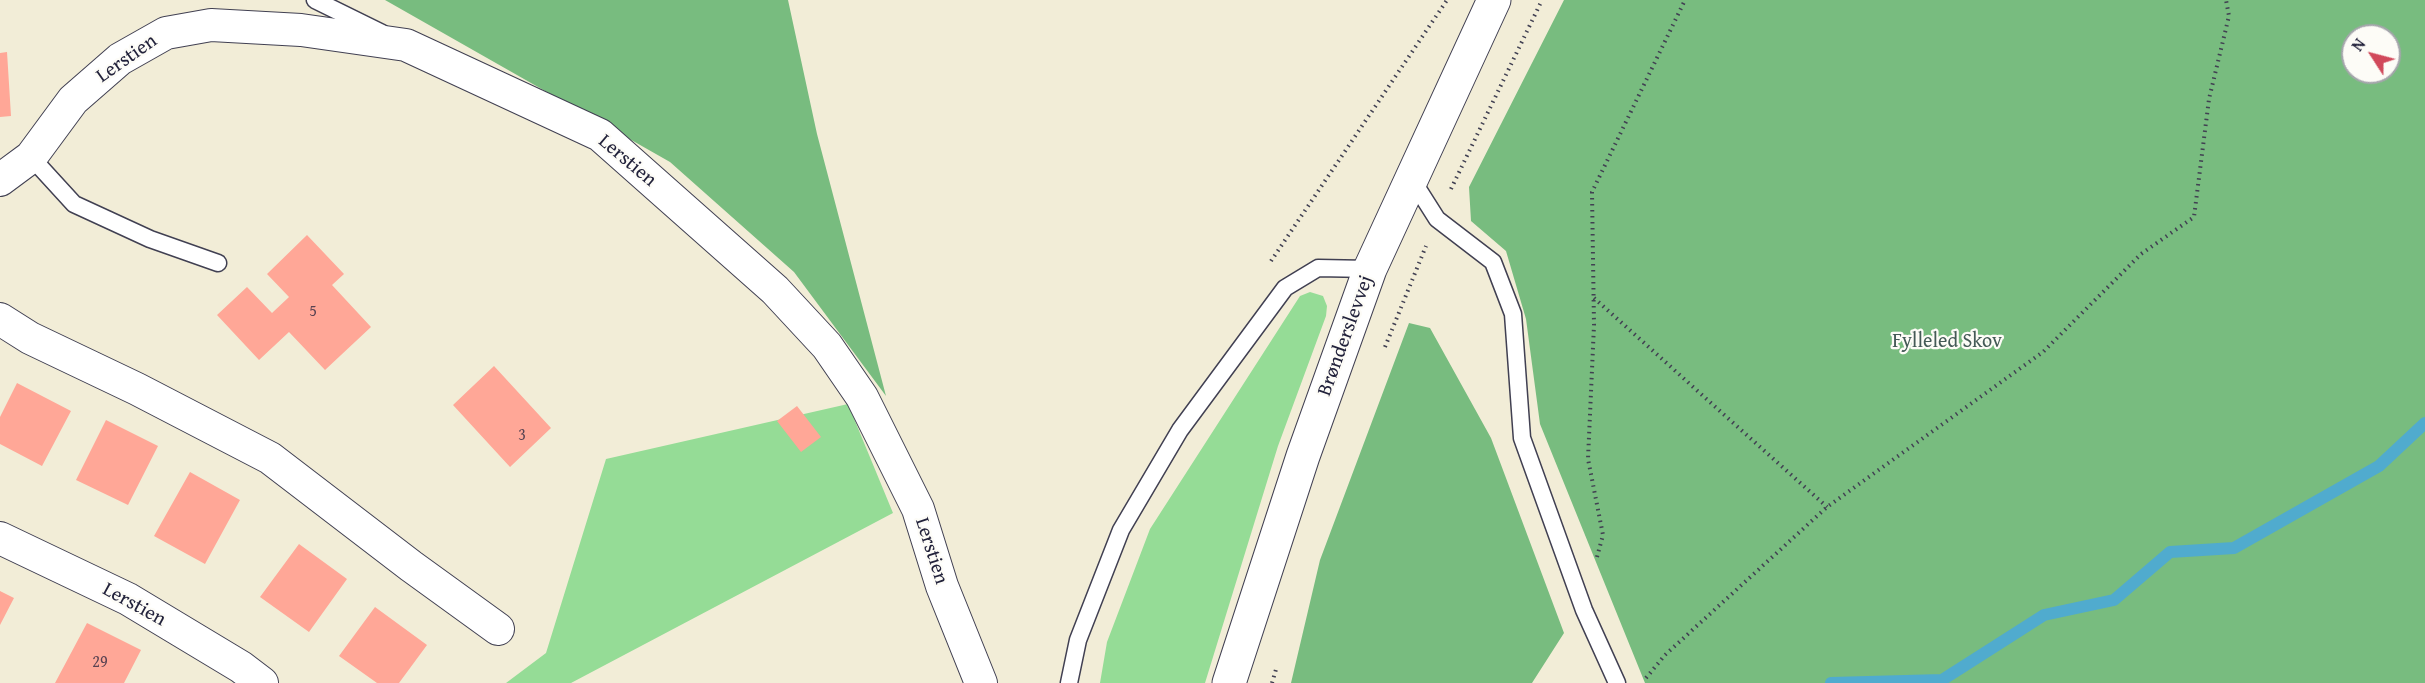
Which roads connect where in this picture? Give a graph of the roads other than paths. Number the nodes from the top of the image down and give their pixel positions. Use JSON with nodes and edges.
{"nodes":[{"id":1,"x":315,"y":0,"type":"edge"},
{"id":2,"x":1494,"y":0,"type":"edge"},
{"id":3,"x":406,"y":45,"type":"junction"},
{"id":4,"x":31,"y":158,"type":"junction"},
{"id":5,"x":1411,"y":178,"type":"junction"},
{"id":6,"x":0,"y":180,"type":"edge"},
{"id":7,"x":218,"y":263,"type":"dead end"},
{"id":8,"x":1370,"y":269,"type":"junction"},
{"id":9,"x":0,"y":319,"type":"edge"},
{"id":10,"x":0,"y":538,"type":"edge"},
{"id":11,"x":498,"y":629,"type":"dead end"},
{"id":12,"x":262,"y":683,"type":"edge"},
{"id":13,"x":981,"y":683,"type":"edge"},
{"id":14,"x":1069,"y":683,"type":"edge"},
{"id":15,"x":1229,"y":683,"type":"edge"},
{"id":16,"x":1617,"y":683,"type":"edge"}],
"edges":[{"from":1,"to":3,"type":"lane"},
{"from":2,"to":5,"type":"main road","name":"Brønderslevvej"},
{"from":3,"to":4,"type":"street","name":"Lerstien"},
{"from":3,"to":13,"type":"street","name":"Lerstien"},
{"from":4,"to":6,"type":"street","name":"Lerstien"},
{"from":4,"to":7,"type":"lane"},
{"from":5,"to":8,"type":"main road","name":"Brønderslevvej"},
{"from":5,"to":16,"type":"lane"},
{"from":8,"to":14,"type":"lane"},
{"from":8,"to":15,"type":"main road","name":"Brønderslevvej"},
{"from":9,"to":11,"type":"street"},
{"from":10,"to":12,"type":"street","name":"Lerstien"}]}
